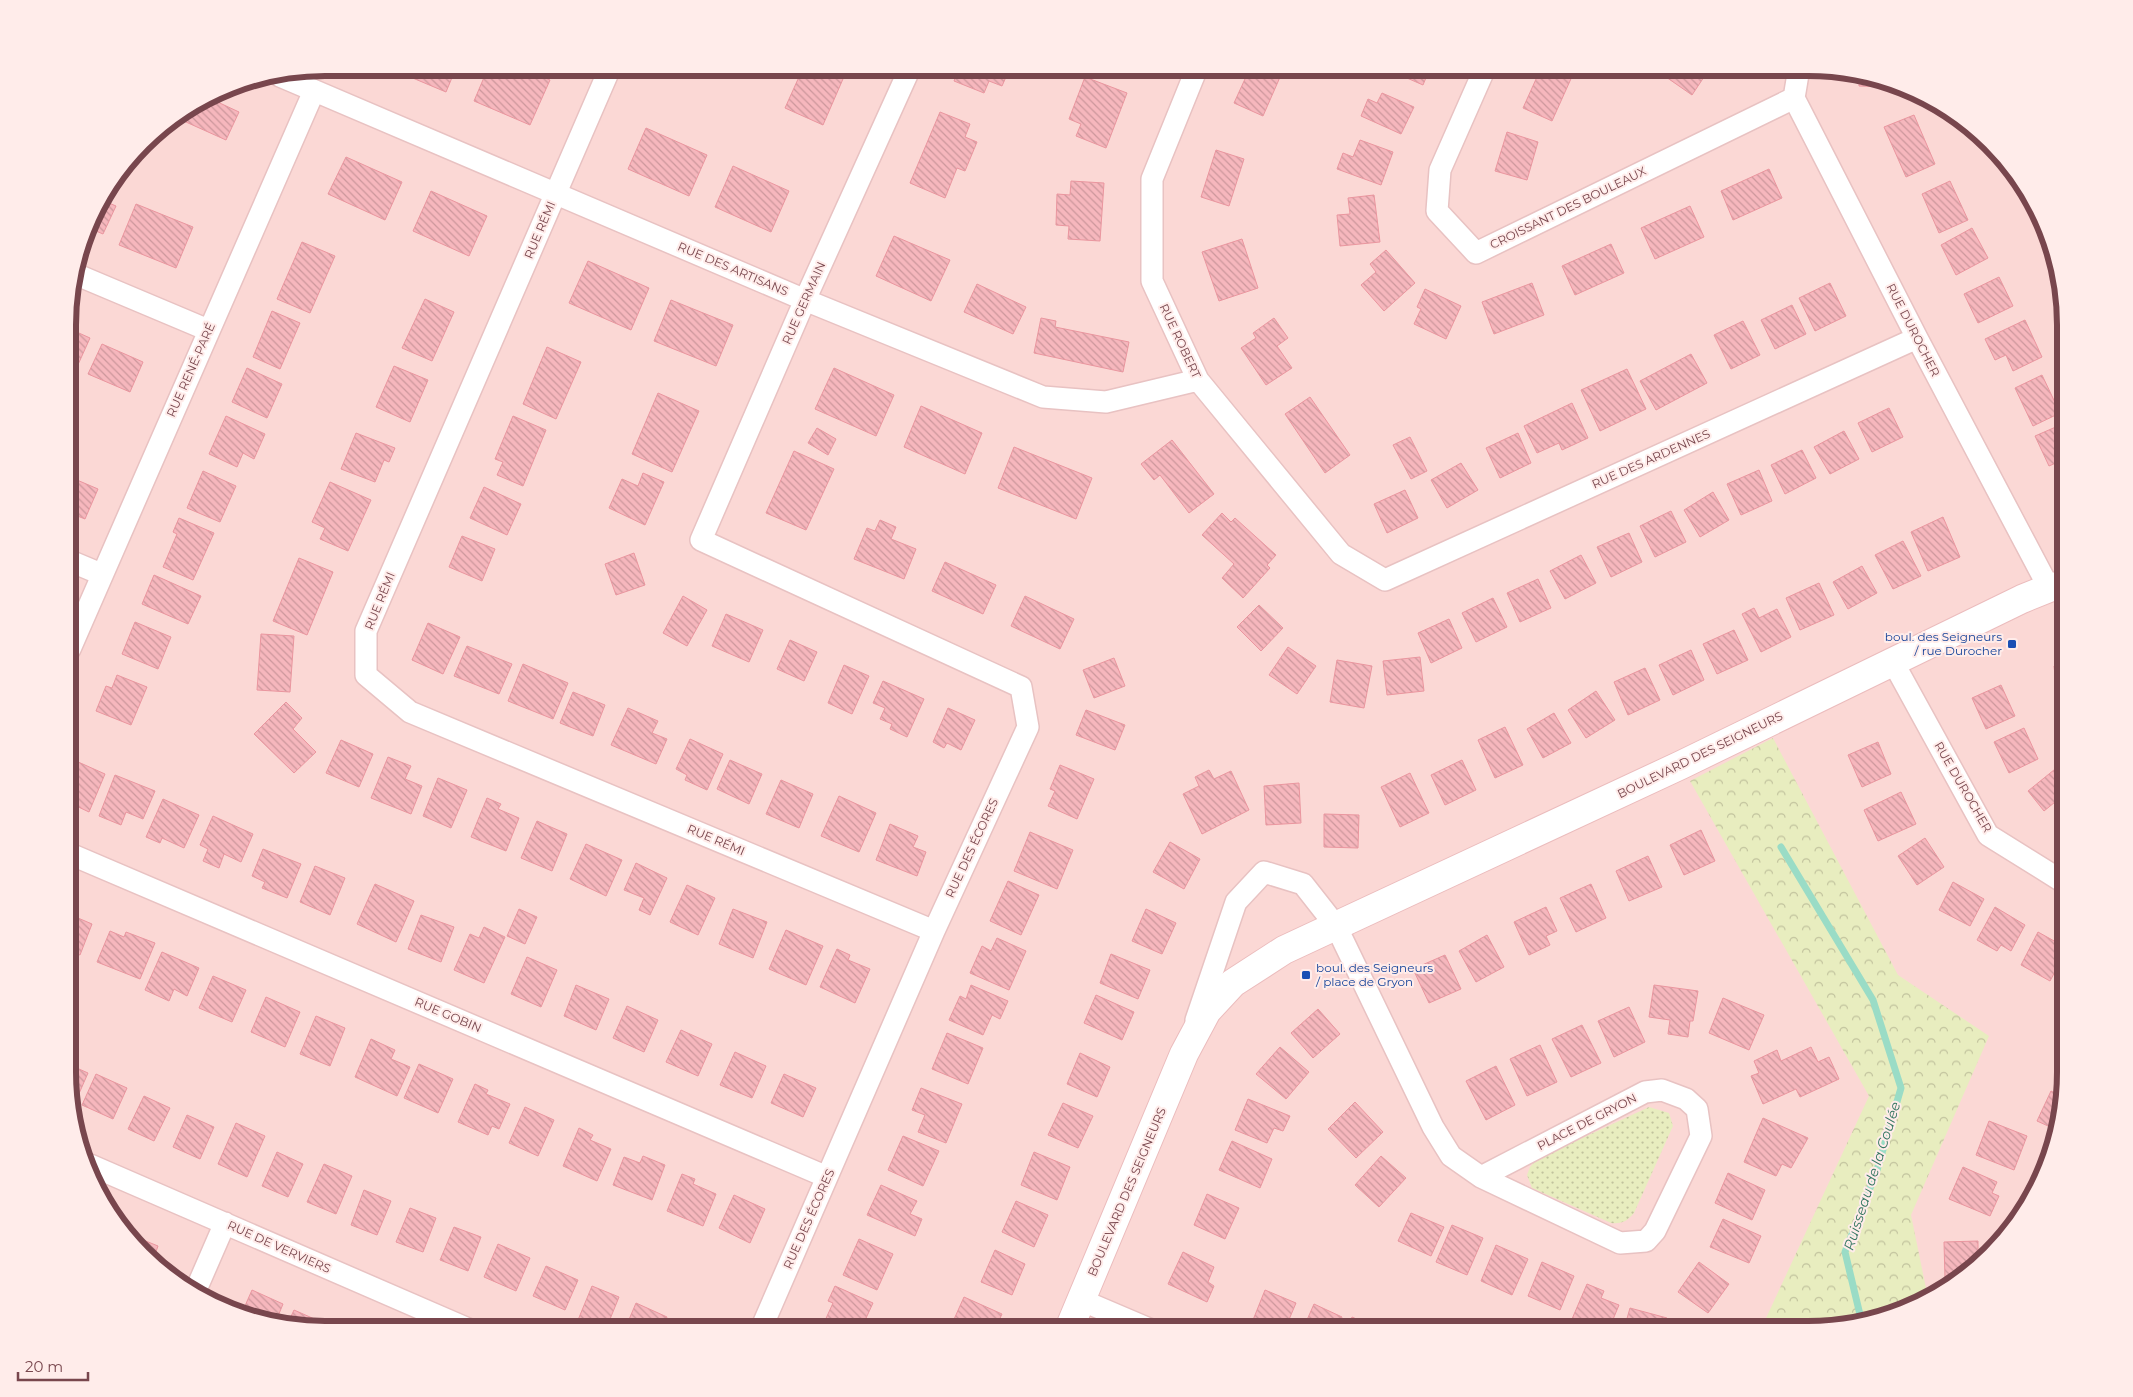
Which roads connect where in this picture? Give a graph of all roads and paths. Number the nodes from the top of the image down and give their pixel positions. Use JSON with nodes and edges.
{"nodes":[{"id":1,"x":607,"y":76,"type":"edge"},
{"id":2,"x":906,"y":76,"type":"edge"},
{"id":3,"x":1194,"y":76,"type":"edge"},
{"id":4,"x":1481,"y":76,"type":"edge"},
{"id":5,"x":1798,"y":76,"type":"edge"},
{"id":6,"x":287,"y":79,"type":"edge"},
{"id":7,"x":314,"y":91,"type":"junction"},
{"id":8,"x":1794,"y":98,"type":"junction"},
{"id":9,"x":556,"y":193,"type":"junction"},
{"id":10,"x":81,"y":277,"type":"edge"},
{"id":11,"x":805,"y":300,"type":"junction"},
{"id":12,"x":208,"y":330,"type":"junction"},
{"id":13,"x":1917,"y":338,"type":"junction"},
{"id":14,"x":1198,"y":380,"type":"junction"},
{"id":15,"x":701,"y":540,"type":"joint"},
{"id":16,"x":76,"y":564,"type":"edge"},
{"id":17,"x":101,"y":574,"type":"junction"},
{"id":18,"x":1386,"y":580,"type":"joint"},
{"id":19,"x":2057,"y":586,"type":"edge"},
{"id":20,"x":76,"y":634,"type":"edge"},
{"id":21,"x":1893,"y":662,"type":"junction"},
{"id":22,"x":76,"y":857,"type":"edge"},
{"id":23,"x":2057,"y":879,"type":"edge"},
{"id":24,"x":1336,"y":926,"type":"junction"},
{"id":25,"x":934,"y":931,"type":"junction"},
{"id":26,"x":1184,"y":1054,"type":"junction"},
{"id":27,"x":95,"y":1167,"type":"edge"},
{"id":28,"x":827,"y":1177,"type":"junction"},
{"id":29,"x":1481,"y":1177,"type":"junction"},
{"id":30,"x":225,"y":1223,"type":"junction"},
{"id":31,"x":198,"y":1285,"type":"edge"},
{"id":32,"x":1081,"y":1300,"type":"junction"},
{"id":33,"x":448,"y":1321,"type":"edge"},
{"id":34,"x":764,"y":1321,"type":"edge"},
{"id":35,"x":1072,"y":1321,"type":"edge"},
{"id":36,"x":1130,"y":1321,"type":"edge"}],
"edges":[{"from":1,"to":9,"type":"street","name":"RUE RÉMI"},
{"from":2,"to":11,"type":"street","name":"RUE GERMAIN"},
{"from":3,"to":14,"type":"street","name":"RUE ROBERT"},
{"from":4,"to":8,"type":"street","name":"CROISSANT DES BOULEAUX"},
{"from":5,"to":8,"type":"street"},
{"from":6,"to":7,"type":"street","name":"RUE DES ARTISANS"},
{"from":7,"to":9,"type":"street","name":"RUE DES ARTISANS"},
{"from":7,"to":12,"type":"street","name":"RUE RENÉ-PARÉ"},
{"from":8,"to":13,"type":"street","name":"RUE DUROCHER"},
{"from":9,"to":11,"type":"street","name":"RUE DES ARTISANS"},
{"from":9,"to":25,"type":"street","name":"RUE RÉMI"},
{"from":10,"to":12,"type":"street"},
{"from":11,"to":14,"type":"street","name":"RUE DES ARTISANS"},
{"from":11,"to":15,"type":"street","name":"RUE GERMAIN"},
{"from":12,"to":17,"type":"street","name":"RUE RENÉ-PARÉ"},
{"from":13,"to":18,"type":"street","name":"RUE DES ARDENNES"},
{"from":13,"to":19,"type":"street","name":"RUE DUROCHER"},
{"from":14,"to":18,"type":"street","name":"RUE ROBERT"},
{"from":15,"to":25,"type":"street","name":"RUE DES ÉCORES"},
{"from":16,"to":17,"type":"street"},
{"from":17,"to":20,"type":"street","name":"RUE RENÉ-PARÉ"},
{"from":19,"to":21,"type":"street","name":"BOULEVARD DES SEIGNEURS"},
{"from":21,"to":23,"type":"street","name":"RUE DUROCHER"},
{"from":21,"to":24,"type":"street","name":"BOULEVARD DES SEIGNEURS"},
{"from":22,"to":28,"type":"street","name":"RUE GOBIN"},
{"from":24,"to":26,"type":"street","name":"BOULEVARD DES SEIGNEURS"},
{"from":24,"to":26,"type":"street","name":"BOULEVARD DES SEIGNEURS"},
{"from":24,"to":29,"type":"street","name":"PLACE DE GRYON"},
{"from":25,"to":28,"type":"street","name":"RUE DES ÉCORES"},
{"from":26,"to":32,"type":"street","name":"BOULEVARD DES SEIGNEURS"},
{"from":27,"to":30,"type":"street","name":"RUE DE VERVIERS"},
{"from":28,"to":34,"type":"street","name":"RUE DES ÉCORES"},
{"from":29,"to":29,"type":"street","name":"PLACE DE GRYON"},
{"from":30,"to":31,"type":"street"},
{"from":30,"to":33,"type":"street","name":"RUE DE VERVIERS"},
{"from":32,"to":35,"type":"street","name":"BOULEVARD DES SEIGNEURS"},
{"from":32,"to":36,"type":"street"}]}
